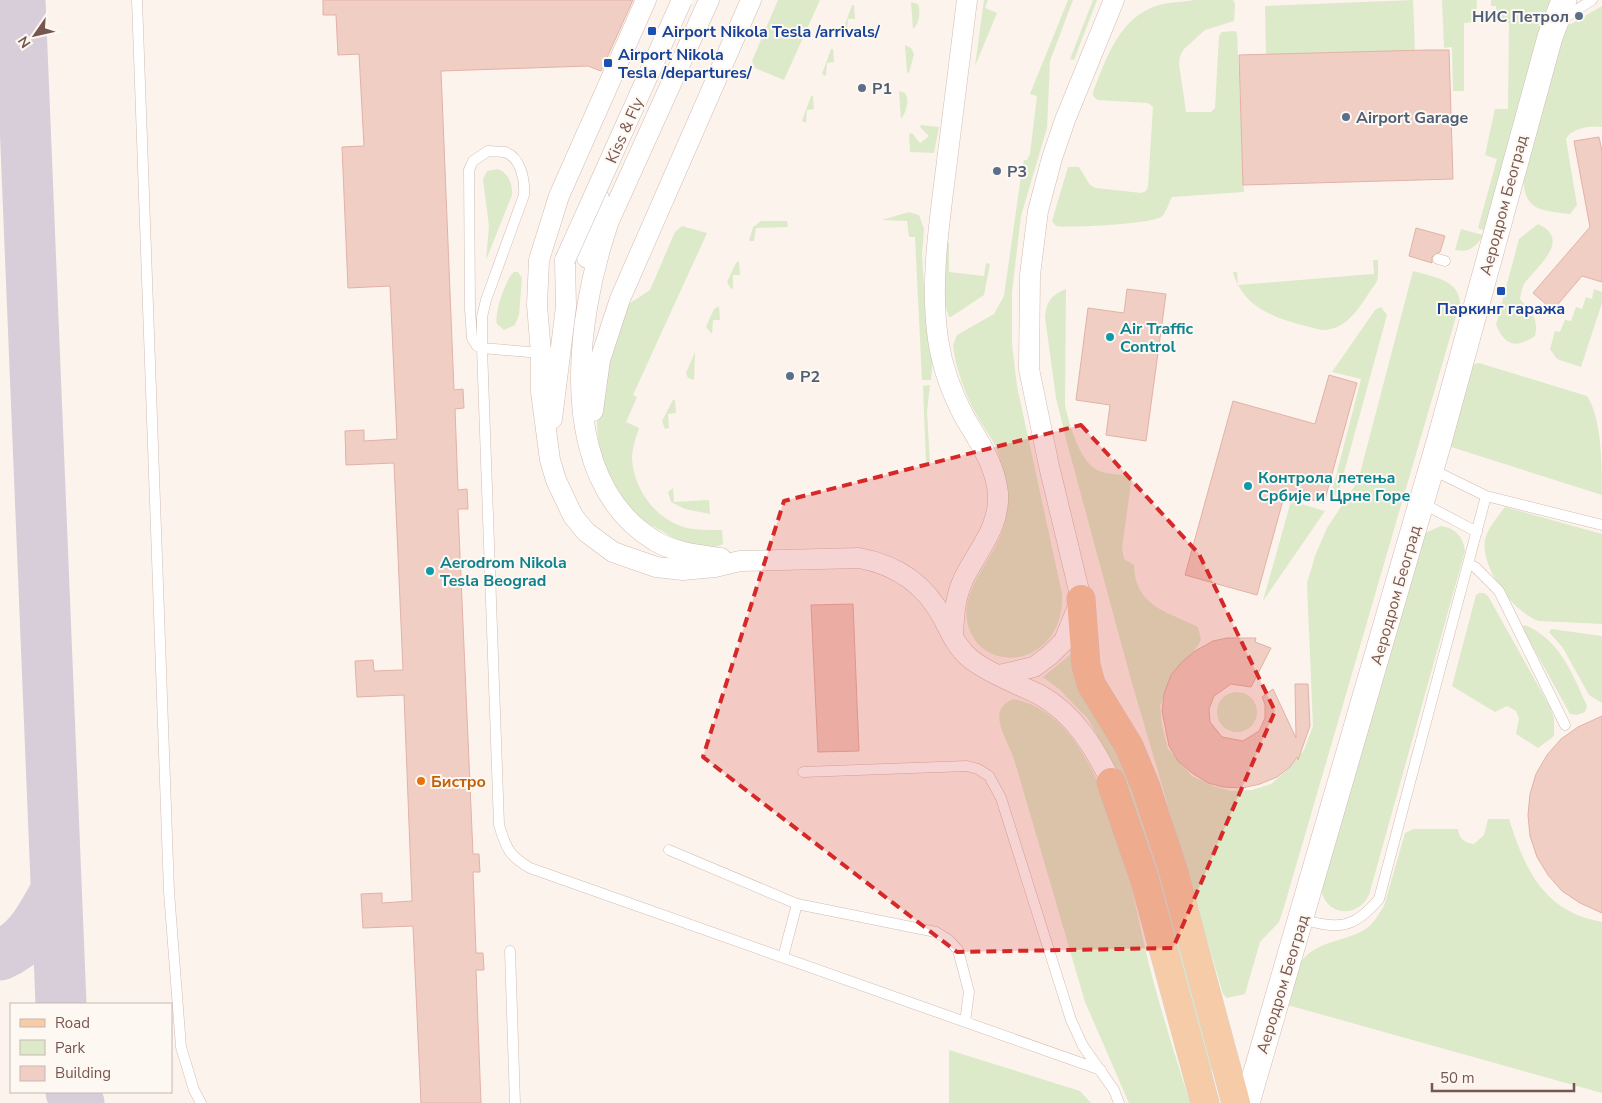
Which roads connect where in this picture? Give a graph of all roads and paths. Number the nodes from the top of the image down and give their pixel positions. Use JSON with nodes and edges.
{"nodes":[{"id":1,"x":137,"y":0,"type":"edge"},
{"id":2,"x":646,"y":0,"type":"edge"},
{"id":3,"x":675,"y":0,"type":"edge"},
{"id":4,"x":682,"y":0,"type":"edge"},
{"id":5,"x":709,"y":0,"type":"edge"},
{"id":6,"x":751,"y":0,"type":"edge"},
{"id":7,"x":967,"y":0,"type":"edge"},
{"id":8,"x":1114,"y":0,"type":"edge"},
{"id":9,"x":1128,"y":0,"type":"edge"},
{"id":10,"x":1564,"y":0,"type":"edge"},
{"id":11,"x":1592,"y":0,"type":"edge"},
{"id":12,"x":1554,"y":25,"type":"junction"},
{"id":13,"x":1097,"y":44,"type":"junction"},
{"id":14,"x":587,"y":312,"type":"junction"},
{"id":15,"x":482,"y":348,"type":"junction"},
{"id":16,"x":550,"y":353,"type":"junction"},
{"id":17,"x":591,"y":453,"type":"junction"},
{"id":18,"x":1431,"y":469,"type":"junction"},
{"id":19,"x":1486,"y":496,"type":"junction"},
{"id":20,"x":1421,"y":502,"type":"junction"},
{"id":21,"x":1602,"y":525,"type":"edge"},
{"id":22,"x":1477,"y":532,"type":"junction"},
{"id":23,"x":740,"y":561,"type":"junction"},
{"id":24,"x":1468,"y":564,"type":"junction"},
{"id":25,"x":1081,"y":599,"type":"junction"},
{"id":26,"x":953,"y":640,"type":"junction"},
{"id":27,"x":999,"y":674,"type":"junction"},
{"id":28,"x":1565,"y":725,"type":"dead end"},
{"id":29,"x":803,"y":772,"type":"dead end"},
{"id":30,"x":1111,"y":782,"type":"joint"},
{"id":31,"x":669,"y":850,"type":"dead end"},
{"id":32,"x":797,"y":904,"type":"junction"},
{"id":33,"x":1301,"y":919,"type":"junction"},
{"id":34,"x":510,"y":951,"type":"dead end"},
{"id":35,"x":783,"y":957,"type":"junction"},
{"id":36,"x":965,"y":1022,"type":"junction"},
{"id":37,"x":1101,"y":1070,"type":"junction"},
{"id":38,"x":201,"y":1103,"type":"edge"},
{"id":39,"x":515,"y":1103,"type":"edge"},
{"id":40,"x":1119,"y":1103,"type":"edge"},
{"id":41,"x":1205,"y":1103,"type":"edge"},
{"id":42,"x":1236,"y":1103,"type":"edge"},
{"id":43,"x":1247,"y":1103,"type":"edge"}],
"edges":[{"from":1,"to":38,"type":"lane"},
{"from":2,"to":16,"type":"street"},
{"from":3,"to":14,"type":"street"},
{"from":4,"to":16,"type":"street","name":"Kiss & Fly","bridge":true},
{"from":5,"to":14,"type":"street"},
{"from":6,"to":17,"type":"street"},
{"from":7,"to":26,"type":"street"},
{"from":8,"to":13,"type":"street"},
{"from":9,"to":13,"type":"street"},
{"from":10,"to":12,"type":"street","name":"Аеродром Београд"},
{"from":11,"to":12,"type":"lane"},
{"from":12,"to":18,"type":"street","name":"Аеродром Београд"},
{"from":13,"to":25,"type":"street"},
{"from":14,"to":17,"type":"street"},
{"from":15,"to":15,"type":"lane"},
{"from":15,"to":16,"type":"lane"},
{"from":15,"to":35,"type":"lane"},
{"from":16,"to":23,"type":"street"},
{"from":17,"to":23,"type":"street"},
{"from":18,"to":19,"type":"lane"},
{"from":18,"to":20,"type":"street","name":"Аеродром Београд"},
{"from":19,"to":21,"type":"lane"},
{"from":19,"to":22,"type":"lane"},
{"from":20,"to":22,"type":"lane"},
{"from":20,"to":33,"type":"street","name":"Аеродром Београд"},
{"from":22,"to":24,"type":"lane"},
{"from":23,"to":26,"type":"street"},
{"from":24,"to":28,"type":"lane"},
{"from":24,"to":33,"type":"lane"},
{"from":25,"to":27,"type":"street"},
{"from":25,"to":42,"type":"main road"},
{"from":26,"to":27,"type":"street"},
{"from":27,"to":30,"type":"street"},
{"from":29,"to":37,"type":"lane"},
{"from":30,"to":41,"type":"main road"},
{"from":31,"to":32,"type":"lane"},
{"from":32,"to":35,"type":"lane"},
{"from":32,"to":36,"type":"lane"},
{"from":33,"to":43,"type":"street","name":"Аеродром Београд"},
{"from":34,"to":39,"type":"lane"},
{"from":35,"to":36,"type":"lane"},
{"from":36,"to":37,"type":"lane"},
{"from":37,"to":40,"type":"lane"}]}
